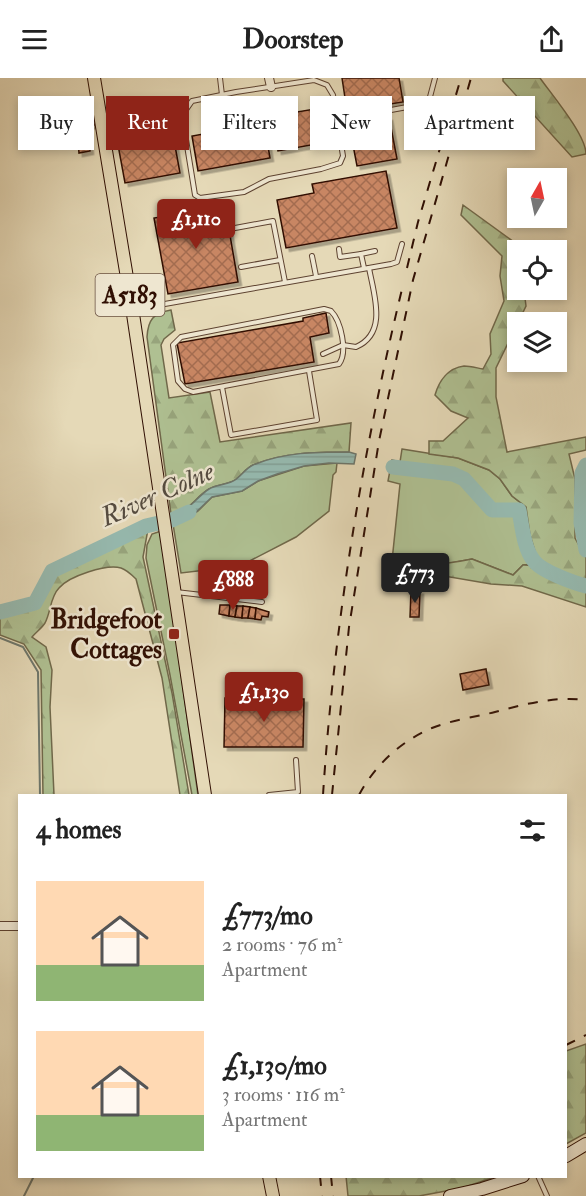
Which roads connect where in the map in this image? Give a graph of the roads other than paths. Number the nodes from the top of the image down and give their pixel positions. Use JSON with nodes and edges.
{"nodes":[{"id":1,"x":94,"y":78,"type":"edge"},
{"id":2,"x":219,"y":78,"type":"edge"},
{"id":3,"x":435,"y":78,"type":"edge"},
{"id":4,"x":270,"y":82,"type":"edge"},
{"id":5,"x":222,"y":95,"type":"junction"},
{"id":6,"x":332,"y":96,"type":"edge"},
{"id":7,"x":431,"y":96,"type":"edge"},
{"id":8,"x":189,"y":105,"type":"edge"},
{"id":9,"x":188,"y":150,"type":"edge"},
{"id":10,"x":342,"y":150,"type":"edge"},
{"id":11,"x":235,"y":228,"type":"dead end"},
{"id":12,"x":402,"y":244,"type":"dead end"},
{"id":13,"x":339,"y":249,"type":"dead end"},
{"id":14,"x":375,"y":251,"type":"dead end"},
{"id":15,"x":361,"y":255,"type":"junction"},
{"id":16,"x":312,"y":256,"type":"dead end"},
{"id":17,"x":280,"y":260,"type":"junction"},
{"id":18,"x":241,"y":267,"type":"dead end"},
{"id":19,"x":366,"y":268,"type":"junction"},
{"id":20,"x":316,"y":276,"type":"junction"},
{"id":21,"x":285,"y":282,"type":"junction"},
{"id":22,"x":159,"y":304,"type":"junction"},
{"id":23,"x":132,"y":308,"type":"junction"},
{"id":24,"x":343,"y":345,"type":"junction"},
{"id":25,"x":323,"y":354,"type":"dead end"},
{"id":26,"x":309,"y":371,"type":"junction"},
{"id":27,"x":222,"y":387,"type":"junction"},
{"id":28,"x":176,"y":592,"type":"junction"},
{"id":29,"x":262,"y":602,"type":"dead end"},
{"id":30,"x":296,"y":760,"type":"dead end"},
{"id":31,"x":298,"y":793,"type":"edge"},
{"id":32,"x":206,"y":794,"type":"edge"},
{"id":33,"x":18,"y":926,"type":"edge"},
{"id":34,"x":0,"y":927,"type":"edge"},
{"id":35,"x":586,"y":1144,"type":"edge"},
{"id":36,"x":567,"y":1155,"type":"edge"},
{"id":37,"x":269,"y":1178,"type":"edge"},
{"id":38,"x":518,"y":1178,"type":"edge"},
{"id":39,"x":539,"y":1178,"type":"edge"},
{"id":40,"x":273,"y":1196,"type":"edge"},
{"id":41,"x":450,"y":1196,"type":"edge"},
{"id":42,"x":547,"y":1196,"type":"edge"}],
"edges":[{"from":1,"to":23,"type":"main road","number":"A5183"},
{"from":2,"to":5,"type":"lane"},
{"from":3,"to":7,"type":"lane"},
{"from":4,"to":5,"type":"lane"},
{"from":4,"to":6,"type":"lane"},
{"from":5,"to":8,"type":"lane"},
{"from":9,"to":10,"type":"lane"},
{"from":11,"to":17,"type":"lane"},
{"from":12,"to":19,"type":"lane"},
{"from":13,"to":15,"type":"lane"},
{"from":14,"to":15,"type":"lane"},
{"from":15,"to":19,"type":"lane"},
{"from":16,"to":20,"type":"lane"},
{"from":17,"to":18,"type":"lane"},
{"from":17,"to":21,"type":"lane"},
{"from":19,"to":20,"type":"lane"},
{"from":19,"to":24,"type":"lane"},
{"from":20,"to":21,"type":"lane"},
{"from":21,"to":22,"type":"lane"},
{"from":22,"to":23,"type":"lane"},
{"from":22,"to":23,"type":"lane"},
{"from":23,"to":28,"type":"main road","number":"A5183"},
{"from":24,"to":25,"type":"lane"},
{"from":24,"to":26,"type":"lane"},
{"from":24,"to":27,"type":"lane"},
{"from":26,"to":27,"type":"lane"},
{"from":26,"to":27,"type":"lane"},
{"from":28,"to":29,"type":"lane"},
{"from":28,"to":32,"type":"main road","number":"A5183"},
{"from":30,"to":31,"type":"lane"},
{"from":33,"to":34,"type":"street"},
{"from":35,"to":36,"type":"main road"},
{"from":37,"to":40,"type":"main road"},
{"from":38,"to":41,"type":"main road"},
{"from":39,"to":42,"type":"lane"}]}
